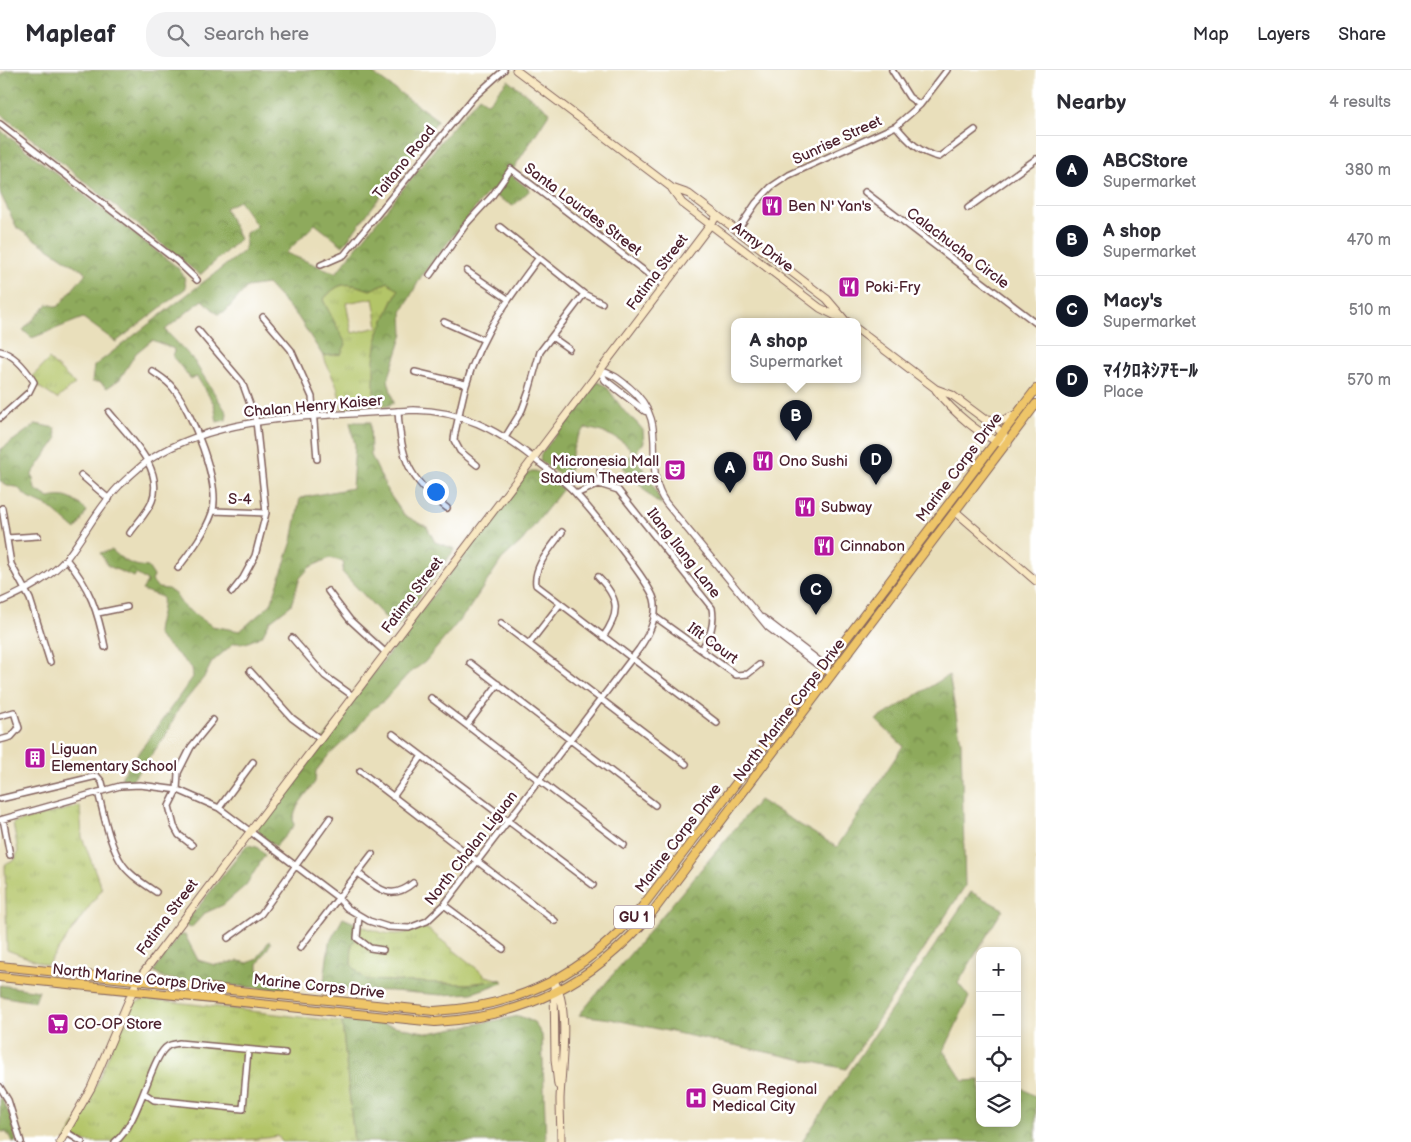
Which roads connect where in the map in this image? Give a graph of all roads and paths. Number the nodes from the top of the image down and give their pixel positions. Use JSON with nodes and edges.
{"nodes":[{"id":1,"x":504,"y":70,"type":"edge"},
{"id":2,"x":516,"y":70,"type":"edge"},
{"id":3,"x":892,"y":70,"type":"edge"},
{"id":4,"x":947,"y":70,"type":"edge"},
{"id":5,"x":920,"y":105,"type":"junction"},
{"id":6,"x":0,"y":124,"type":"edge"},
{"id":7,"x":896,"y":126,"type":"junction"},
{"id":8,"x":975,"y":130,"type":"dead end"},
{"id":9,"x":1036,"y":158,"type":"edge"},
{"id":10,"x":672,"y":188,"type":"junction"},
{"id":11,"x":865,"y":192,"type":"dead end"},
{"id":12,"x":968,"y":208,"type":"dead end"},
{"id":13,"x":717,"y":216,"type":"junction"},
{"id":14,"x":711,"y":225,"type":"junction"},
{"id":15,"x":500,"y":227,"type":"dead end"},
{"id":16,"x":737,"y":231,"type":"junction"},
{"id":17,"x":538,"y":260,"type":"junction"},
{"id":18,"x":321,"y":265,"type":"dead end"},
{"id":19,"x":467,"y":271,"type":"dead end"},
{"id":20,"x":430,"y":275,"type":"dead end"},
{"id":21,"x":197,"y":280,"type":"dead end"},
{"id":22,"x":664,"y":286,"type":"junction"},
{"id":23,"x":584,"y":294,"type":"junction"},
{"id":24,"x":508,"y":299,"type":"junction"},
{"id":25,"x":602,"y":303,"type":"dead end"},
{"id":26,"x":263,"y":317,"type":"dead end"},
{"id":27,"x":840,"y":318,"type":"edge"},
{"id":28,"x":843,"y":318,"type":"edge"},
{"id":29,"x":444,"y":322,"type":"dead end"},
{"id":30,"x":1036,"y":323,"type":"edge"},
{"id":31,"x":198,"y":330,"type":"dead end"},
{"id":32,"x":861,"y":332,"type":"edge"},
{"id":33,"x":552,"y":337,"type":"junction"},
{"id":34,"x":482,"y":340,"type":"junction"},
{"id":35,"x":569,"y":349,"type":"dead end"},
{"id":36,"x":0,"y":351,"type":"edge"},
{"id":37,"x":152,"y":371,"type":"dead end"},
{"id":38,"x":600,"y":371,"type":"junction"},
{"id":39,"x":416,"y":372,"type":"dead end"},
{"id":40,"x":465,"y":384,"type":"junction"},
{"id":41,"x":936,"y":389,"type":"junction"},
{"id":42,"x":1036,"y":389,"type":"edge"},
{"id":43,"x":1036,"y":404,"type":"edge"},
{"id":44,"x":398,"y":411,"type":"junction"},
{"id":45,"x":109,"y":412,"type":"dead end"},
{"id":46,"x":1018,"y":413,"type":"junction"},
{"id":47,"x":648,"y":414,"type":"junction"},
{"id":48,"x":459,"y":415,"type":"junction"},
{"id":49,"x":979,"y":415,"type":"junction"},
{"id":50,"x":312,"y":417,"type":"junction"},
{"id":51,"x":0,"y":418,"type":"edge"},
{"id":52,"x":256,"y":421,"type":"junction"},
{"id":53,"x":1003,"y":433,"type":"junction"},
{"id":54,"x":200,"y":436,"type":"junction"},
{"id":55,"x":506,"y":436,"type":"junction"},
{"id":56,"x":995,"y":442,"type":"junction"},
{"id":57,"x":1008,"y":444,"type":"junction"},
{"id":58,"x":533,"y":458,"type":"junction"},
{"id":59,"x":317,"y":459,"type":"dead end"},
{"id":60,"x":147,"y":461,"type":"junction"},
{"id":61,"x":601,"y":462,"type":"dead end"},
{"id":62,"x":477,"y":465,"type":"dead end"},
{"id":63,"x":81,"y":475,"type":"dead end"},
{"id":64,"x":599,"y":484,"type":"junction"},
{"id":65,"x":576,"y":494,"type":"junction"},
{"id":66,"x":109,"y":499,"type":"junction"},
{"id":67,"x":2,"y":508,"type":"dead end"},
{"id":68,"x":448,"y":508,"type":"dead end"},
{"id":69,"x":213,"y":511,"type":"junction"},
{"id":70,"x":266,"y":512,"type":"junction"},
{"id":71,"x":956,"y":512,"type":"junction"},
{"id":72,"x":562,"y":532,"type":"dead end"},
{"id":73,"x":130,"y":533,"type":"dead end"},
{"id":74,"x":38,"y":536,"type":"dead end"},
{"id":75,"x":7,"y":538,"type":"junction"},
{"id":76,"x":66,"y":559,"type":"junction"},
{"id":77,"x":178,"y":568,"type":"dead end"},
{"id":78,"x":598,"y":578,"type":"dead end"},
{"id":79,"x":1036,"y":580,"type":"edge"},
{"id":80,"x":26,"y":591,"type":"junction"},
{"id":81,"x":328,"y":591,"type":"dead end"},
{"id":82,"x":232,"y":592,"type":"dead end"},
{"id":83,"x":0,"y":602,"type":"edge"},
{"id":84,"x":560,"y":604,"type":"junction"},
{"id":85,"x":127,"y":607,"type":"dead end"},
{"id":86,"x":98,"y":612,"type":"junction"},
{"id":87,"x":654,"y":616,"type":"junction"},
{"id":88,"x":501,"y":623,"type":"dead end"},
{"id":89,"x":603,"y":637,"type":"junction"},
{"id":90,"x":292,"y":638,"type":"dead end"},
{"id":91,"x":529,"y":644,"type":"junction"},
{"id":92,"x":105,"y":647,"type":"dead end"},
{"id":93,"x":702,"y":650,"type":"junction"},
{"id":94,"x":386,"y":652,"type":"junction"},
{"id":95,"x":632,"y":659,"type":"junction"},
{"id":96,"x":50,"y":662,"type":"dead end"},
{"id":97,"x":470,"y":663,"type":"dead end"},
{"id":98,"x":759,"y":665,"type":"dead end"},
{"id":99,"x":825,"y":668,"type":"junction"},
{"id":100,"x":250,"y":670,"type":"dead end"},
{"id":101,"x":834,"y":674,"type":"junction"},
{"id":102,"x":498,"y":684,"type":"junction"},
{"id":103,"x":353,"y":696,"type":"junction"},
{"id":104,"x":431,"y":698,"type":"dead end"},
{"id":105,"x":601,"y":700,"type":"junction"},
{"id":106,"x":0,"y":716,"type":"edge"},
{"id":107,"x":213,"y":720,"type":"dead end"},
{"id":108,"x":717,"y":723,"type":"dead end"},
{"id":109,"x":467,"y":725,"type":"junction"},
{"id":110,"x":393,"y":734,"type":"dead end"},
{"id":111,"x":320,"y":739,"type":"junction"},
{"id":112,"x":0,"y":740,"type":"edge"},
{"id":113,"x":570,"y":740,"type":"junction"},
{"id":114,"x":422,"y":756,"type":"junction"},
{"id":115,"x":253,"y":762,"type":"dead end"},
{"id":116,"x":686,"y":764,"type":"dead end"},
{"id":117,"x":360,"y":771,"type":"dead end"},
{"id":118,"x":539,"y":781,"type":"junction"},
{"id":119,"x":177,"y":790,"type":"junction"},
{"id":120,"x":101,"y":791,"type":"junction"},
{"id":121,"x":393,"y":796,"type":"junction"},
{"id":122,"x":0,"y":799,"type":"edge"},
{"id":123,"x":655,"y":805,"type":"dead end"},
{"id":124,"x":219,"y":808,"type":"junction"},
{"id":125,"x":330,"y":818,"type":"dead end"},
{"id":126,"x":2,"y":819,"type":"edge"},
{"id":127,"x":508,"y":821,"type":"junction"},
{"id":128,"x":249,"y":832,"type":"junction"},
{"id":129,"x":192,"y":845,"type":"dead end"},
{"id":130,"x":624,"y":845,"type":"dead end"},
{"id":131,"x":372,"y":854,"type":"dead end"},
{"id":132,"x":10,"y":855,"type":"dead end"},
{"id":133,"x":478,"y":861,"type":"junction"},
{"id":134,"x":296,"y":867,"type":"junction"},
{"id":135,"x":358,"y":873,"type":"junction"},
{"id":136,"x":413,"y":883,"type":"dead end"},
{"id":137,"x":593,"y":885,"type":"dead end"},
{"id":138,"x":156,"y":892,"type":"dead end"},
{"id":139,"x":337,"y":898,"type":"junction"},
{"id":140,"x":444,"y":905,"type":"junction"},
{"id":141,"x":359,"y":916,"type":"junction"},
{"id":142,"x":555,"y":921,"type":"dead end"},
{"id":143,"x":228,"y":938,"type":"dead end"},
{"id":144,"x":300,"y":948,"type":"dead end"},
{"id":145,"x":503,"y":949,"type":"dead end"},
{"id":146,"x":383,"y":950,"type":"dead end"},
{"id":147,"x":0,"y":966,"type":"edge"},
{"id":148,"x":0,"y":977,"type":"edge"},
{"id":149,"x":137,"y":981,"type":"junction"},
{"id":150,"x":554,"y":981,"type":"junction"},
{"id":151,"x":131,"y":991,"type":"junction"},
{"id":152,"x":556,"y":993,"type":"junction"},
{"id":153,"x":248,"y":1050,"type":"junction"},
{"id":154,"x":285,"y":1053,"type":"dead end"},
{"id":155,"x":0,"y":1086,"type":"edge"},
{"id":156,"x":144,"y":1093,"type":"junction"},
{"id":157,"x":66,"y":1132,"type":"junction"},
{"id":158,"x":21,"y":1142,"type":"edge"},
{"id":159,"x":60,"y":1142,"type":"edge"},
{"id":160,"x":82,"y":1142,"type":"edge"},
{"id":161,"x":115,"y":1142,"type":"edge"},
{"id":162,"x":561,"y":1142,"type":"edge"}],
"edges":[{"from":1,"to":18,"type":"street","name":"Taitano Road"},
{"from":2,"to":10,"type":"main road","name":"Army Drive"},
{"from":3,"to":5,"type":"street"},
{"from":4,"to":5,"type":"street","name":"Sunrise Street"},
{"from":5,"to":7,"type":"street","name":"Sunrise Street"},
{"from":6,"to":21,"type":"street"},
{"from":7,"to":8,"type":"street"},
{"from":7,"to":16,"type":"street","name":"Sunrise Street"},
{"from":9,"to":12,"type":"street"},
{"from":10,"to":13,"type":"main road","name":"Army Drive"},
{"from":10,"to":14,"type":"main road","name":"Army Drive"},
{"from":11,"to":30,"type":"street","name":"Calachucha Circle"},
{"from":13,"to":14,"type":"main road","name":"Fatima Street"},
{"from":13,"to":16,"type":"main road","name":"Army Drive"},
{"from":14,"to":22,"type":"main road","name":"Fatima Street"},
{"from":14,"to":27,"type":"main road","name":"Army Drive"},
{"from":15,"to":17,"type":"street"},
{"from":16,"to":28,"type":"main road","name":"Army Drive"},
{"from":17,"to":23,"type":"street"},
{"from":17,"to":24,"type":"street"},
{"from":19,"to":24,"type":"street"},
{"from":20,"to":22,"type":"street","name":"Santa Lourdes Street"},
{"from":22,"to":38,"type":"main road","name":"Fatima Street"},
{"from":23,"to":25,"type":"street"},
{"from":23,"to":33,"type":"street"},
{"from":24,"to":34,"type":"street"},
{"from":26,"to":50,"type":"street"},
{"from":29,"to":34,"type":"street"},
{"from":31,"to":52,"type":"street"},
{"from":32,"to":41,"type":"main road"},
{"from":33,"to":35,"type":"street"},
{"from":33,"to":55,"type":"street"},
{"from":34,"to":40,"type":"street"},
{"from":36,"to":51,"type":"street"},
{"from":37,"to":54,"type":"street"},
{"from":38,"to":47,"type":"street"},
{"from":38,"to":47,"type":"street"},
{"from":38,"to":58,"type":"main road","name":"Fatima Street"},
{"from":39,"to":40,"type":"street"},
{"from":40,"to":48,"type":"street"},
{"from":41,"to":49,"type":"main road"},
{"from":41,"to":56,"type":"main road"},
{"from":42,"to":46,"type":"main road","name":"Marine Corps Drive","number":"GU 1"},
{"from":43,"to":57,"type":"main road","name":"North Marine Corps Drive","number":"GU 1"},
{"from":44,"to":48,"type":"street","name":"Chalan Henry Kaiser"},
{"from":44,"to":50,"type":"street","name":"Chalan Henry Kaiser"},
{"from":44,"to":68,"type":"street"},
{"from":45,"to":60,"type":"street"},
{"from":46,"to":49,"type":"main road"},
{"from":46,"to":53,"type":"main road","name":"Marine Corps Drive","number":"GU 1"},
{"from":47,"to":99,"type":"street"},
{"from":48,"to":55,"type":"street","name":"Chalan Henry Kaiser"},
{"from":48,"to":62,"type":"street"},
{"from":49,"to":53,"type":"main road"},
{"from":50,"to":52,"type":"street","name":"Chalan Henry Kaiser"},
{"from":50,"to":59,"type":"street"},
{"from":52,"to":54,"type":"street","name":"Chalan Henry Kaiser"},
{"from":52,"to":70,"type":"street"},
{"from":53,"to":56,"type":"main road","name":"Marine Corps Drive","number":"GU 1"},
{"from":53,"to":57,"type":"main road"},
{"from":54,"to":60,"type":"street","name":"Chalan Henry Kaiser"},
{"from":54,"to":69,"type":"street"},
{"from":55,"to":58,"type":"street","name":"Chalan Henry Kaiser"},
{"from":56,"to":57,"type":"main road"},
{"from":56,"to":99,"type":"main road","name":"Marine Corps Drive","number":"GU 1"},
{"from":57,"to":71,"type":"main road","name":"North Marine Corps Drive","number":"GU 1"},
{"from":58,"to":65,"type":"street","name":"North Chalan Liguan"},
{"from":58,"to":94,"type":"main road","name":"Fatima Street"},
{"from":60,"to":66,"type":"street","name":"Chalan Henry Kaiser"},
{"from":60,"to":73,"type":"street"},
{"from":61,"to":64,"type":"street"},
{"from":63,"to":66,"type":"street"},
{"from":64,"to":65,"type":"street"},
{"from":64,"to":93,"type":"street","name":"Ilang Ilang Lane"},
{"from":65,"to":87,"type":"street","name":"North Chalan Liguan"},
{"from":66,"to":76,"type":"street","name":"Chalan Henry Kaiser"},
{"from":67,"to":75,"type":"street"},
{"from":69,"to":70,"type":"street","name":"S-4"},
{"from":69,"to":77,"type":"street"},
{"from":70,"to":82,"type":"street"},
{"from":71,"to":79,"type":"main road"},
{"from":71,"to":101,"type":"main road","name":"North Marine Corps Drive","number":"GU 1"},
{"from":72,"to":84,"type":"street"},
{"from":74,"to":75,"type":"street"},
{"from":75,"to":80,"type":"street"},
{"from":76,"to":80,"type":"street","name":"Chalan Henry Kaiser"},
{"from":76,"to":86,"type":"street"},
{"from":78,"to":89,"type":"street"},
{"from":80,"to":83,"type":"street","name":"Chalan Henry Kaiser"},
{"from":80,"to":96,"type":"street"},
{"from":81,"to":94,"type":"street"},
{"from":84,"to":89,"type":"street"},
{"from":84,"to":91,"type":"street"},
{"from":85,"to":86,"type":"street"},
{"from":86,"to":92,"type":"street"},
{"from":87,"to":93,"type":"street","name":"Ifit Court"},
{"from":87,"to":95,"type":"street","name":"North Chalan Liguan"},
{"from":88,"to":91,"type":"street"},
{"from":89,"to":95,"type":"street"},
{"from":90,"to":103,"type":"street"},
{"from":91,"to":105,"type":"street"},
{"from":93,"to":98,"type":"street","name":"Ifit Court"},
{"from":94,"to":103,"type":"main road","name":"Fatima Street"},
{"from":95,"to":105,"type":"street","name":"North Chalan Liguan"},
{"from":95,"to":108,"type":"street"},
{"from":97,"to":102,"type":"street"},
{"from":99,"to":101,"type":"street"},
{"from":99,"to":150,"type":"main road","name":"Marine Corps Drive","number":"GU 1"},
{"from":100,"to":111,"type":"street"},
{"from":101,"to":152,"type":"main road","name":"North Marine Corps Drive","number":"GU 1"},
{"from":102,"to":109,"type":"street"},
{"from":102,"to":113,"type":"street"},
{"from":103,"to":111,"type":"main road","name":"Fatima Street"},
{"from":104,"to":109,"type":"street"},
{"from":105,"to":113,"type":"street","name":"North Chalan Liguan"},
{"from":105,"to":116,"type":"street"},
{"from":106,"to":112,"type":"street"},
{"from":107,"to":119,"type":"street"},
{"from":109,"to":118,"type":"street"},
{"from":110,"to":114,"type":"street"},
{"from":111,"to":128,"type":"main road","name":"Fatima Street"},
{"from":113,"to":118,"type":"street","name":"North Chalan Liguan"},
{"from":113,"to":123,"type":"street"},
{"from":114,"to":121,"type":"street"},
{"from":114,"to":127,"type":"street"},
{"from":115,"to":124,"type":"street"},
{"from":117,"to":121,"type":"street"},
{"from":118,"to":127,"type":"street","name":"North Chalan Liguan"},
{"from":118,"to":130,"type":"street"},
{"from":119,"to":120,"type":"street","name":"North Chalan Liguan"},
{"from":119,"to":124,"type":"street","name":"North Chalan Liguan"},
{"from":119,"to":129,"type":"street"},
{"from":120,"to":122,"type":"street"},
{"from":120,"to":126,"type":"street","name":"North Chalan Liguan"},
{"from":120,"to":138,"type":"street"},
{"from":121,"to":133,"type":"street"},
{"from":124,"to":128,"type":"street","name":"North Chalan Liguan"},
{"from":125,"to":134,"type":"street"},
{"from":126,"to":132,"type":"street"},
{"from":127,"to":133,"type":"street","name":"North Chalan Liguan"},
{"from":127,"to":137,"type":"street"},
{"from":128,"to":134,"type":"street","name":"North Chalan Liguan"},
{"from":128,"to":149,"type":"main road","name":"Fatima Street"},
{"from":131,"to":135,"type":"street"},
{"from":133,"to":140,"type":"street","name":"North Chalan Liguan"},
{"from":133,"to":142,"type":"street"},
{"from":134,"to":139,"type":"street","name":"North Chalan Liguan"},
{"from":134,"to":143,"type":"street"},
{"from":135,"to":136,"type":"street"},
{"from":135,"to":139,"type":"street"},
{"from":139,"to":141,"type":"street","name":"North Chalan Liguan"},
{"from":139,"to":144,"type":"street"},
{"from":140,"to":141,"type":"street","name":"North Chalan Liguan"},
{"from":140,"to":145,"type":"street"},
{"from":141,"to":146,"type":"street"},
{"from":147,"to":149,"type":"main road","name":"Marine Corps Drive","number":"GU 1"},
{"from":148,"to":151,"type":"main road","name":"North Marine Corps Drive","number":"GU 1"},
{"from":149,"to":150,"type":"main road","name":"Marine Corps Drive","number":"GU 1"},
{"from":149,"to":151,"type":"main road","name":"Fatima Street"},
{"from":150,"to":152,"type":"main road"},
{"from":151,"to":152,"type":"main road","name":"North Marine Corps Drive","number":"GU 1"},
{"from":151,"to":157,"type":"main road","name":"Fatima Street"},
{"from":152,"to":162,"type":"main road"},
{"from":153,"to":154,"type":"street"},
{"from":153,"to":156,"type":"street"},
{"from":153,"to":156,"type":"street"},
{"from":155,"to":158,"type":"street"},
{"from":156,"to":161,"type":"street"},
{"from":157,"to":159,"type":"main road","name":"Fatima Street"},
{"from":157,"to":160,"type":"street"}]}
